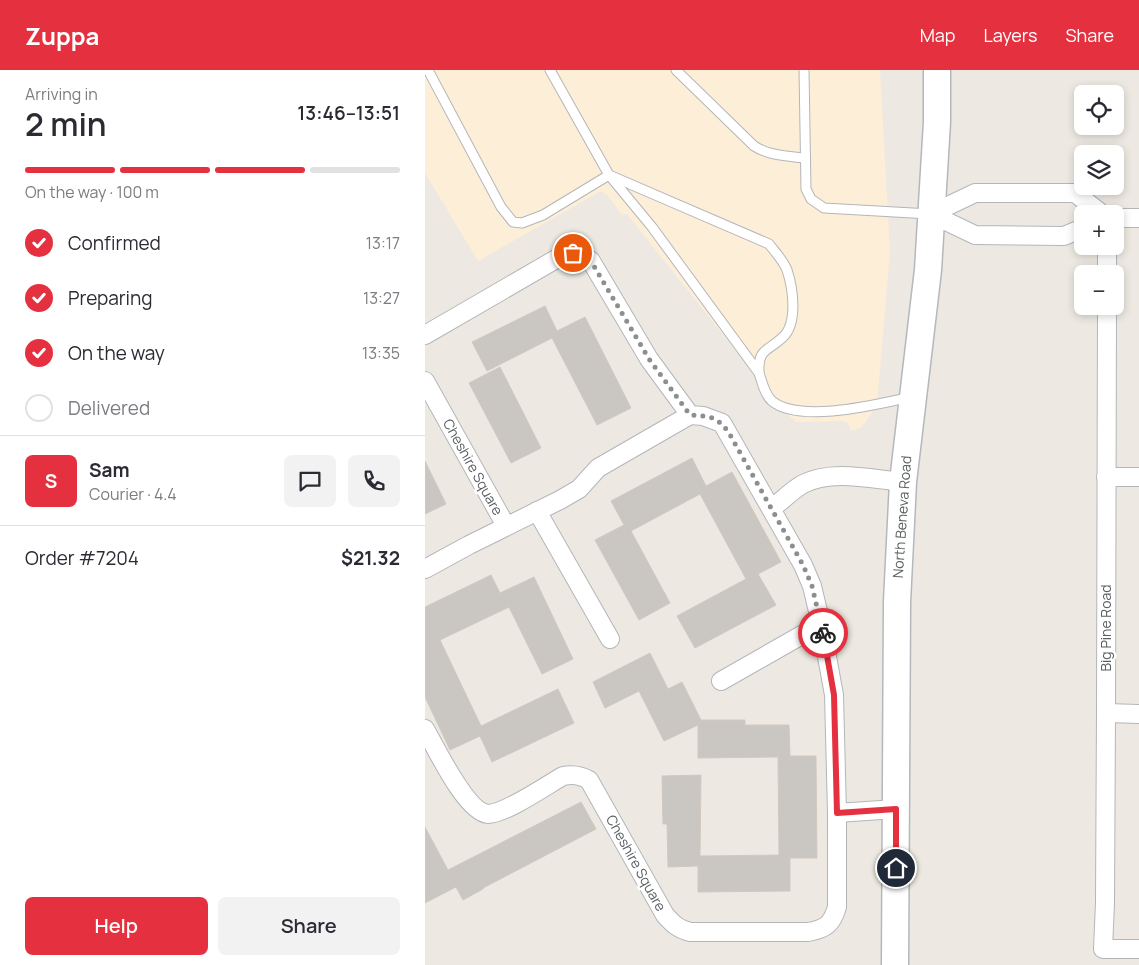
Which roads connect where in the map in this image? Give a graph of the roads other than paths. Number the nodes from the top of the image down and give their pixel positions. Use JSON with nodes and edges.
{"nodes":[{"id":1,"x":428,"y":70,"type":"edge"},
{"id":2,"x":550,"y":70,"type":"edge"},
{"id":3,"x":676,"y":70,"type":"edge"},
{"id":4,"x":804,"y":70,"type":"edge"},
{"id":5,"x":937,"y":70,"type":"edge"},
{"id":6,"x":805,"y":158,"type":"junction"},
{"id":7,"x":609,"y":175,"type":"junction"},
{"id":8,"x":1090,"y":205,"type":"edge"},
{"id":9,"x":931,"y":214,"type":"junction"},
{"id":10,"x":1124,"y":218,"type":"edge"},
{"id":11,"x":1139,"y":218,"type":"edge"},
{"id":12,"x":1074,"y":232,"type":"edge"},
{"id":13,"x":1107,"y":315,"type":"edge"},
{"id":14,"x":425,"y":335,"type":"edge"},
{"id":15,"x":759,"y":373,"type":"junction"},
{"id":16,"x":425,"y":381,"type":"edge"},
{"id":17,"x":913,"y":396,"type":"junction"},
{"id":18,"x":690,"y":415,"type":"junction"},
{"id":19,"x":1106,"y":477,"type":"junction"},
{"id":20,"x":1139,"y":477,"type":"edge"},
{"id":21,"x":903,"y":482,"type":"junction"},
{"id":22,"x":772,"y":508,"type":"junction"},
{"id":23,"x":537,"y":511,"type":"junction"},
{"id":24,"x":506,"y":526,"type":"junction"},
{"id":25,"x":425,"y":569,"type":"edge"},
{"id":26,"x":821,"y":624,"type":"junction"},
{"id":27,"x":610,"y":640,"type":"dead end"},
{"id":28,"x":721,"y":681,"type":"dead end"},
{"id":29,"x":1106,"y":713,"type":"junction"},
{"id":30,"x":1139,"y":714,"type":"edge"},
{"id":31,"x":425,"y":729,"type":"edge"},
{"id":32,"x":896,"y":809,"type":"junction"},
{"id":33,"x":837,"y":813,"type":"junction"},
{"id":34,"x":1139,"y":949,"type":"edge"},
{"id":35,"x":895,"y":965,"type":"edge"}],
"edges":[{"from":1,"to":7,"type":"lane"},
{"from":2,"to":7,"type":"lane"},
{"from":3,"to":6,"type":"lane"},
{"from":4,"to":6,"type":"lane"},
{"from":5,"to":9,"type":"main road","name":"North Beneva Road"},
{"from":6,"to":9,"type":"lane"},
{"from":7,"to":15,"type":"lane"},
{"from":7,"to":15,"type":"lane"},
{"from":8,"to":9,"type":"street"},
{"from":9,"to":12,"type":"street"},
{"from":9,"to":17,"type":"main road","name":"North Beneva Road"},
{"from":10,"to":11,"type":"street"},
{"from":13,"to":19,"type":"street","name":"Big Pine Road"},
{"from":14,"to":18,"type":"street"},
{"from":15,"to":17,"type":"lane"},
{"from":16,"to":24,"type":"street","name":"Cheshire Square"},
{"from":17,"to":21,"type":"main road","name":"North Beneva Road"},
{"from":18,"to":22,"type":"street","name":"Cheshire Square"},
{"from":18,"to":23,"type":"street","name":"Cheshire Square"},
{"from":19,"to":20,"type":"street"},
{"from":19,"to":29,"type":"street","name":"Big Pine Road"},
{"from":21,"to":22,"type":"street"},
{"from":21,"to":32,"type":"main road","name":"North Beneva Road"},
{"from":22,"to":26,"type":"street","name":"Cheshire Square"},
{"from":23,"to":24,"type":"street","name":"Cheshire Square"},
{"from":23,"to":27,"type":"street"},
{"from":24,"to":25,"type":"street","name":"Cheshire Square"},
{"from":26,"to":28,"type":"street"},
{"from":26,"to":33,"type":"street","name":"Cheshire Square"},
{"from":29,"to":30,"type":"street"},
{"from":29,"to":34,"type":"street","name":"Big Pine Road"},
{"from":31,"to":33,"type":"street","name":"Cheshire Square"},
{"from":32,"to":33,"type":"street"},
{"from":32,"to":35,"type":"main road","name":"North Beneva Road"}]}
